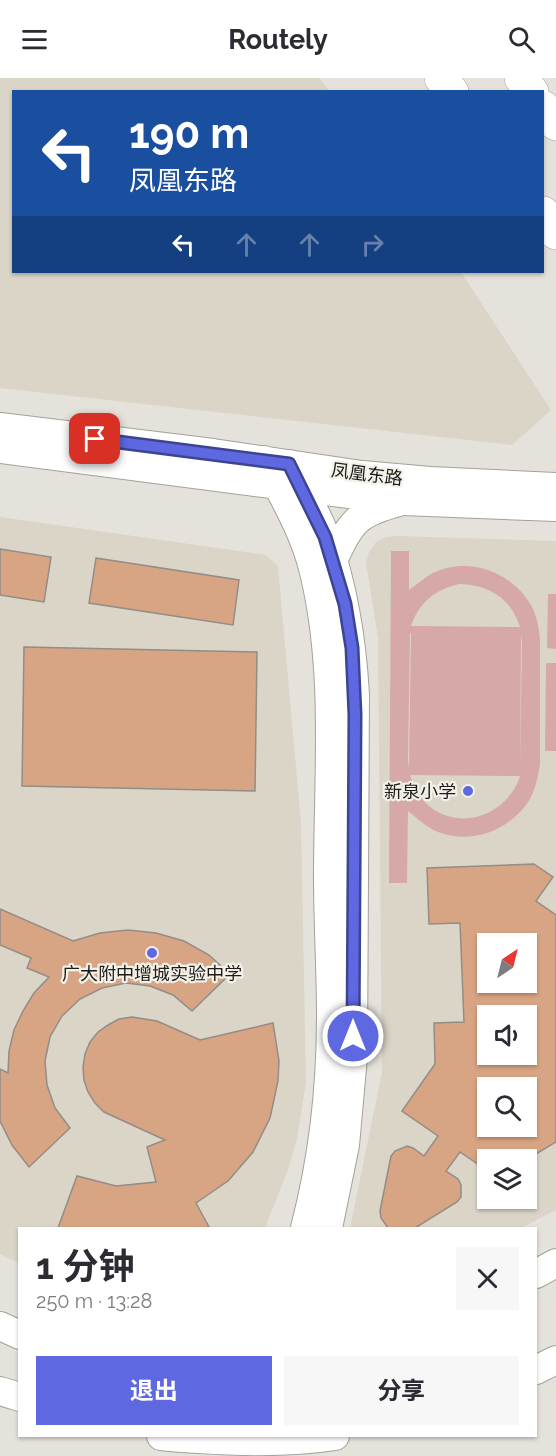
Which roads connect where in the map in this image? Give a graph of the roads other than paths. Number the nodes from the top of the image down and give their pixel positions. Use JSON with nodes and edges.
{"nodes":[{"id":1,"x":441,"y":78,"type":"edge"},
{"id":2,"x":521,"y":78,"type":"edge"},
{"id":3,"x":450,"y":90,"type":"edge"},
{"id":4,"x":530,"y":90,"type":"edge"},
{"id":5,"x":544,"y":108,"type":"edge"},
{"id":6,"x":556,"y":124,"type":"edge"},
{"id":7,"x":544,"y":215,"type":"edge"},
{"id":8,"x":556,"y":233,"type":"edge"},
{"id":9,"x":0,"y":427,"type":"edge"},
{"id":10,"x":0,"y":449,"type":"edge"},
{"id":11,"x":283,"y":475,"type":"junction"},
{"id":12,"x":556,"y":487,"type":"edge"},
{"id":13,"x":403,"y":501,"type":"junction"},
{"id":14,"x":556,"y":507,"type":"edge"},
{"id":15,"x":333,"y":561,"type":"junction"},
{"id":16,"x":305,"y":1227,"type":"edge"},
{"id":17,"x":328,"y":1227,"type":"edge"},
{"id":18,"x":556,"y":1263,"type":"edge"},
{"id":19,"x":537,"y":1273,"type":"edge"},
{"id":20,"x":0,"y":1324,"type":"edge"},
{"id":21,"x":18,"y":1328,"type":"edge"},
{"id":22,"x":18,"y":1334,"type":"edge"},
{"id":23,"x":556,"y":1360,"type":"edge"},
{"id":24,"x":537,"y":1370,"type":"edge"},
{"id":25,"x":0,"y":1390,"type":"edge"},
{"id":26,"x":18,"y":1396,"type":"edge"},
{"id":27,"x":169,"y":1437,"type":"edge"},
{"id":28,"x":180,"y":1437,"type":"edge"},
{"id":29,"x":324,"y":1438,"type":"edge"},
{"id":30,"x":197,"y":1456,"type":"edge"},
{"id":31,"x":287,"y":1456,"type":"edge"}],
"edges":[{"from":1,"to":3,"type":"highway"},
{"from":2,"to":4,"type":"highway"},
{"from":5,"to":6,"type":"highway"},
{"from":7,"to":8,"type":"highway"},
{"from":9,"to":11,"type":"street","name":"凤凰东路"},
{"from":10,"to":11,"type":"street","name":"凤凰东路"},
{"from":11,"to":12,"type":"street","name":"凤凰东路"},
{"from":11,"to":13,"type":"street","name":"凤凰东路"},
{"from":11,"to":15,"type":"street"},
{"from":11,"to":16,"type":"street"},
{"from":13,"to":14,"type":"street","name":"凤凰东路"},
{"from":13,"to":15,"type":"street"},
{"from":15,"to":17,"type":"street"},
{"from":18,"to":19,"type":"street"},
{"from":20,"to":21,"type":"street"},
{"from":20,"to":22,"type":"street"},
{"from":23,"to":24,"type":"street"},
{"from":25,"to":26,"type":"street"},
{"from":27,"to":30,"type":"street"},
{"from":28,"to":29,"type":"street"},
{"from":29,"to":31,"type":"street"}]}
